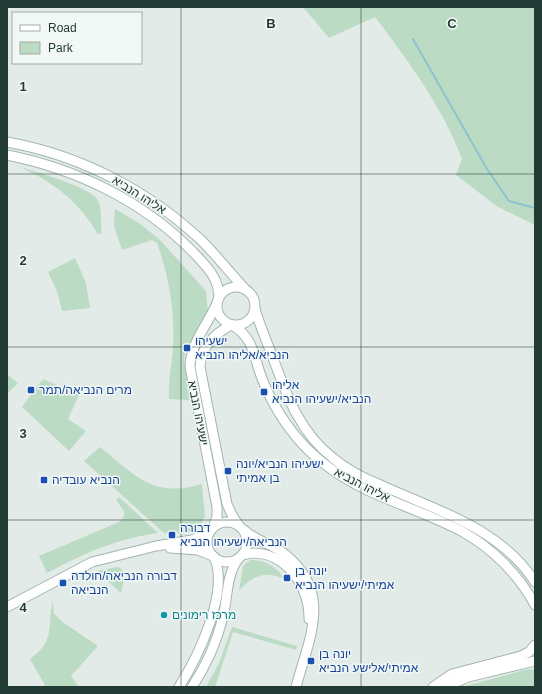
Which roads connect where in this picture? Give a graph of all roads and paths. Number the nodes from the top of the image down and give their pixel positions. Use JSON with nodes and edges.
{"nodes":[{"id":1,"x":7,"y":142,"type":"edge"},
{"id":2,"x":7,"y":155,"type":"edge"},
{"id":3,"x":246,"y":290,"type":"junction"},
{"id":4,"x":218,"y":300,"type":"junction"},
{"id":5,"x":255,"y":309,"type":"junction"},
{"id":6,"x":231,"y":325,"type":"junction"},
{"id":7,"x":241,"y":528,"type":"junction"},
{"id":8,"x":212,"y":529,"type":"junction"},
{"id":9,"x":140,"y":550,"type":"junction"},
{"id":10,"x":214,"y":556,"type":"junction"},
{"id":11,"x":241,"y":557,"type":"junction"},
{"id":12,"x":535,"y":582,"type":"edge"},
{"id":13,"x":535,"y":605,"type":"edge"},
{"id":14,"x":7,"y":607,"type":"edge"},
{"id":15,"x":535,"y":645,"type":"edge"},
{"id":16,"x":307,"y":646,"type":"junction"},
{"id":17,"x":535,"y":662,"type":"edge"},
{"id":18,"x":179,"y":687,"type":"edge"},
{"id":19,"x":192,"y":687,"type":"edge"},
{"id":20,"x":296,"y":687,"type":"edge"},
{"id":21,"x":433,"y":687,"type":"edge"},
{"id":22,"x":445,"y":687,"type":"edge"}],
"edges":[{"from":1,"to":3,"type":"main road","name":"אליהו הנביא"},
{"from":2,"to":4,"type":"main road","name":"אליהו הנביא"},
{"from":3,"to":4,"type":"main road"},
{"from":3,"to":5,"type":"main road"},
{"from":4,"to":6,"type":"main road"},
{"from":4,"to":8,"type":"main road","name":"ישעיהו הנביא"},
{"from":5,"to":6,"type":"main road"},
{"from":5,"to":12,"type":"main road","name":"אליהו הנביא"},
{"from":6,"to":7,"type":"main road","name":"ישעיהו הנביא"},
{"from":6,"to":13,"type":"main road","name":"אליהו הנביא"},
{"from":7,"to":8,"type":"main road"},
{"from":7,"to":11,"type":"main road"},
{"from":7,"to":16,"type":"main road"},
{"from":8,"to":9,"type":"main road"},
{"from":8,"to":10,"type":"main road"},
{"from":9,"to":10,"type":"main road"},
{"from":9,"to":14,"type":"main road"},
{"from":10,"to":11,"type":"main road"},
{"from":10,"to":18,"type":"main road"},
{"from":11,"to":16,"type":"main road"},
{"from":11,"to":19,"type":"main road"},
{"from":15,"to":21,"type":"main road"},
{"from":16,"to":20,"type":"main road"},
{"from":17,"to":22,"type":"main road"}]}
